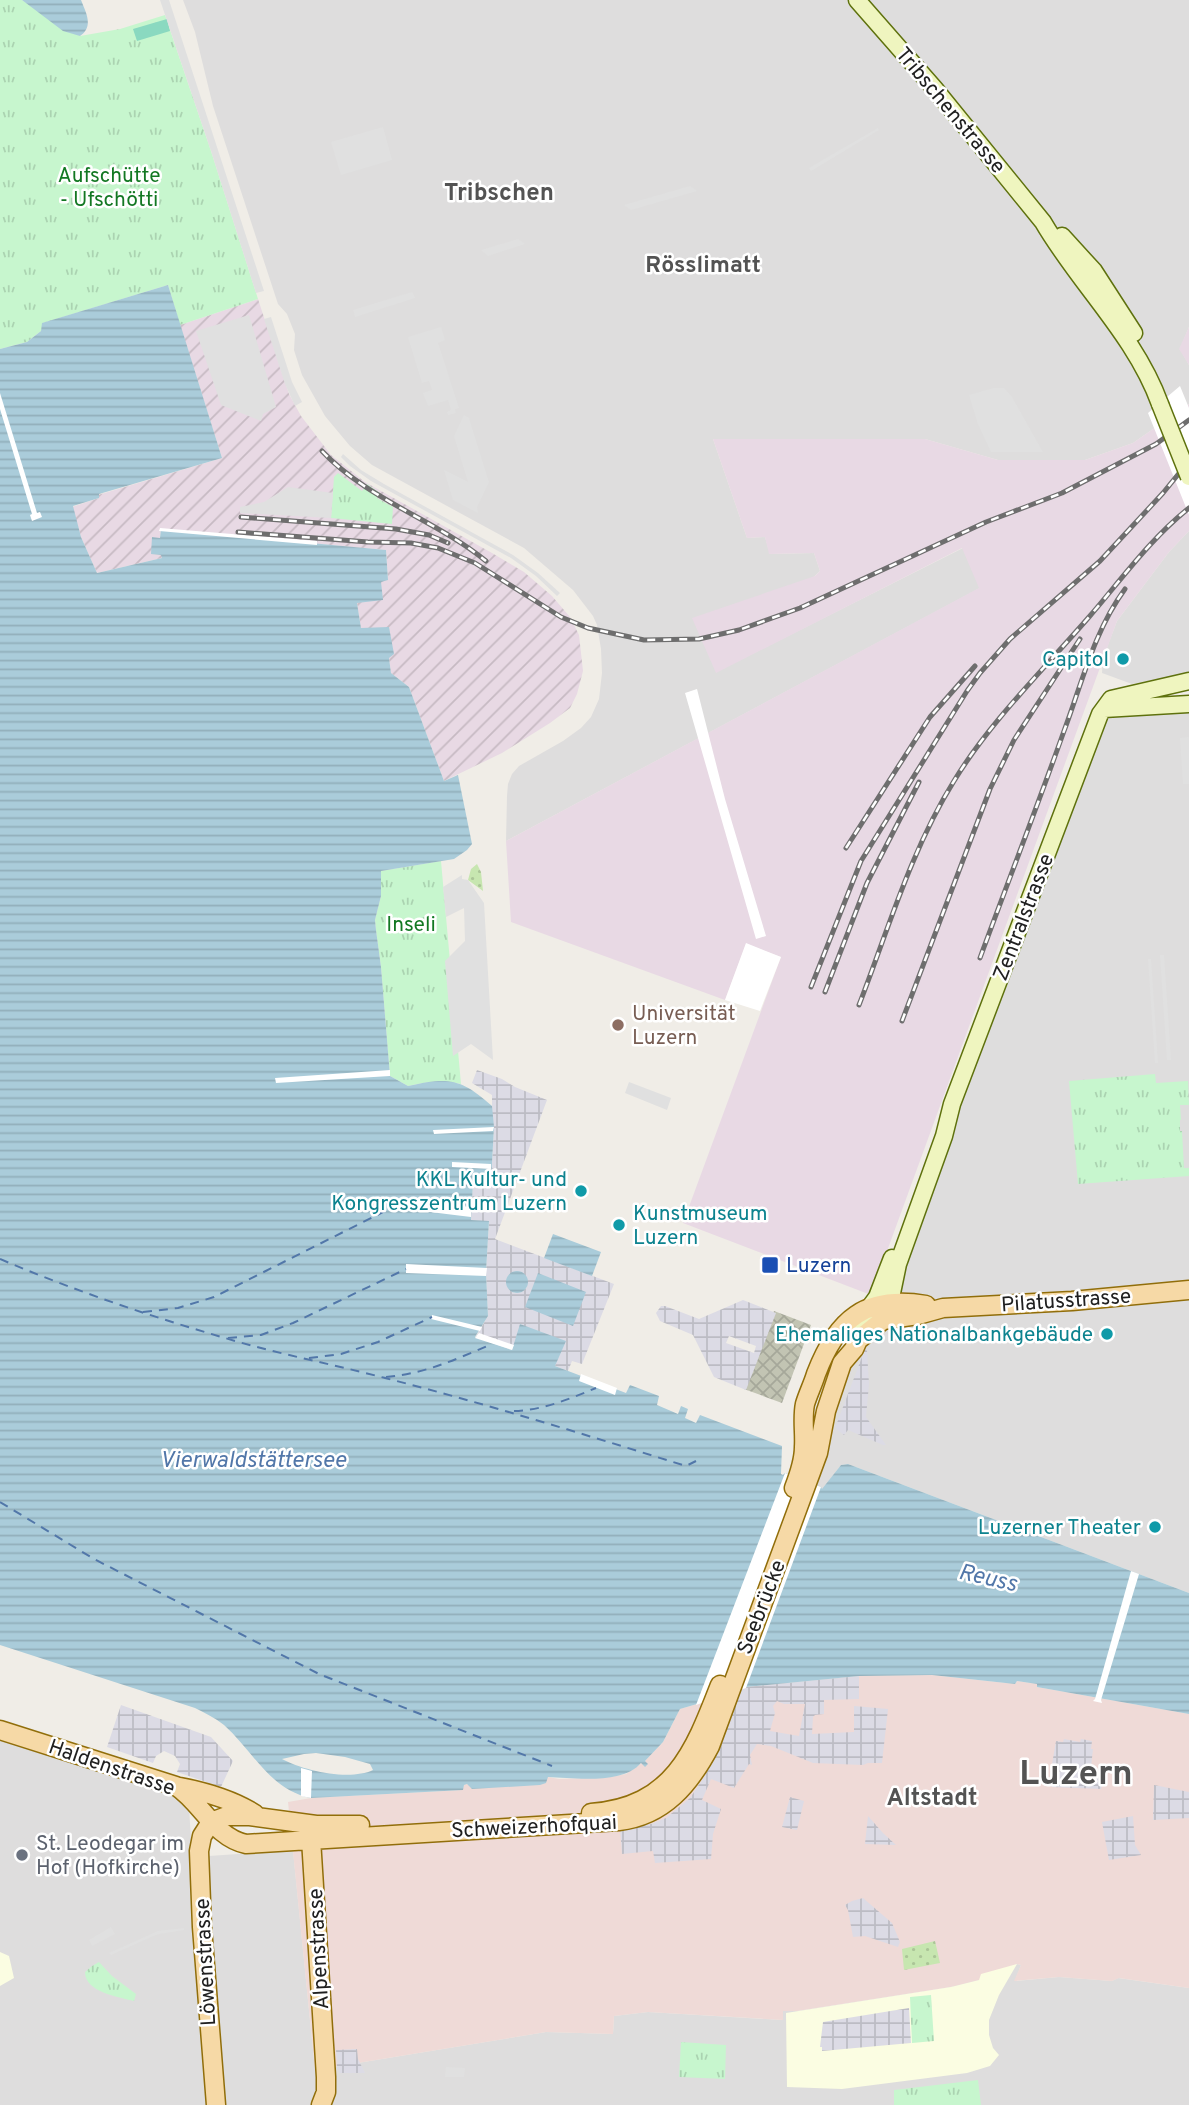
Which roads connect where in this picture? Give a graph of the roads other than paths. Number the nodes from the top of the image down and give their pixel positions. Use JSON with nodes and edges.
{"nodes":[{"id":1,"x":857,"y":0,"type":"edge"},
{"id":2,"x":1164,"y":400,"type":"junction"},
{"id":3,"x":1189,"y":453,"type":"edge"},
{"id":4,"x":1189,"y":477,"type":"edge"},
{"id":5,"x":1189,"y":681,"type":"edge"},
{"id":6,"x":1189,"y":704,"type":"edge"},
{"id":7,"x":1104,"y":709,"type":"junction"},
{"id":8,"x":1189,"y":1290,"type":"edge"},
{"id":9,"x":877,"y":1306,"type":"junction"},
{"id":10,"x":943,"y":1308,"type":"junction"},
{"id":11,"x":858,"y":1340,"type":"junction"},
{"id":12,"x":803,"y":1479,"type":"junction"},
{"id":13,"x":0,"y":1730,"type":"edge"},
{"id":14,"x":710,"y":1730,"type":"junction"},
{"id":15,"x":176,"y":1786,"type":"junction"},
{"id":16,"x":261,"y":1817,"type":"junction"},
{"id":17,"x":211,"y":1822,"type":"junction"},
{"id":18,"x":299,"y":1824,"type":"junction"},
{"id":19,"x":311,"y":1839,"type":"junction"},
{"id":20,"x":216,"y":2105,"type":"edge"},
{"id":21,"x":321,"y":2105,"type":"edge"}],
"edges":[{"from":1,"to":2,"type":"main road","name":"Tribschenstrasse"},
{"from":2,"to":3,"type":"main road"},
{"from":2,"to":4,"type":"main road","bridge":true},
{"from":5,"to":7,"type":"main road"},
{"from":6,"to":7,"type":"main road"},
{"from":7,"to":9,"type":"main road","name":"Zentralstrasse"},
{"from":8,"to":10,"type":"main road","name":"Pilatusstrasse"},
{"from":9,"to":10,"type":"main road","name":"Pilatusstrasse"},
{"from":9,"to":11,"type":"main road","name":"Zentralstrasse"},
{"from":9,"to":12,"type":"main road"},
{"from":10,"to":11,"type":"main road","name":"Pilatusstrasse"},
{"from":11,"to":12,"type":"main road"},
{"from":12,"to":14,"type":"main road","name":"Seebrücke"},
{"from":13,"to":15,"type":"main road","name":"Haldenstrasse"},
{"from":14,"to":18,"type":"main road"},
{"from":14,"to":19,"type":"main road","name":"Schweizerhofquai"},
{"from":15,"to":16,"type":"main road"},
{"from":15,"to":17,"type":"main road","name":"Haldenstrasse"},
{"from":16,"to":17,"type":"main road"},
{"from":16,"to":18,"type":"main road"},
{"from":17,"to":19,"type":"main road","name":"Schweizerhofquai"},
{"from":17,"to":20,"type":"main road","name":"Löwenstrasse"},
{"from":18,"to":19,"type":"main road"},
{"from":19,"to":21,"type":"main road","name":"Alpenstrasse"}]}
